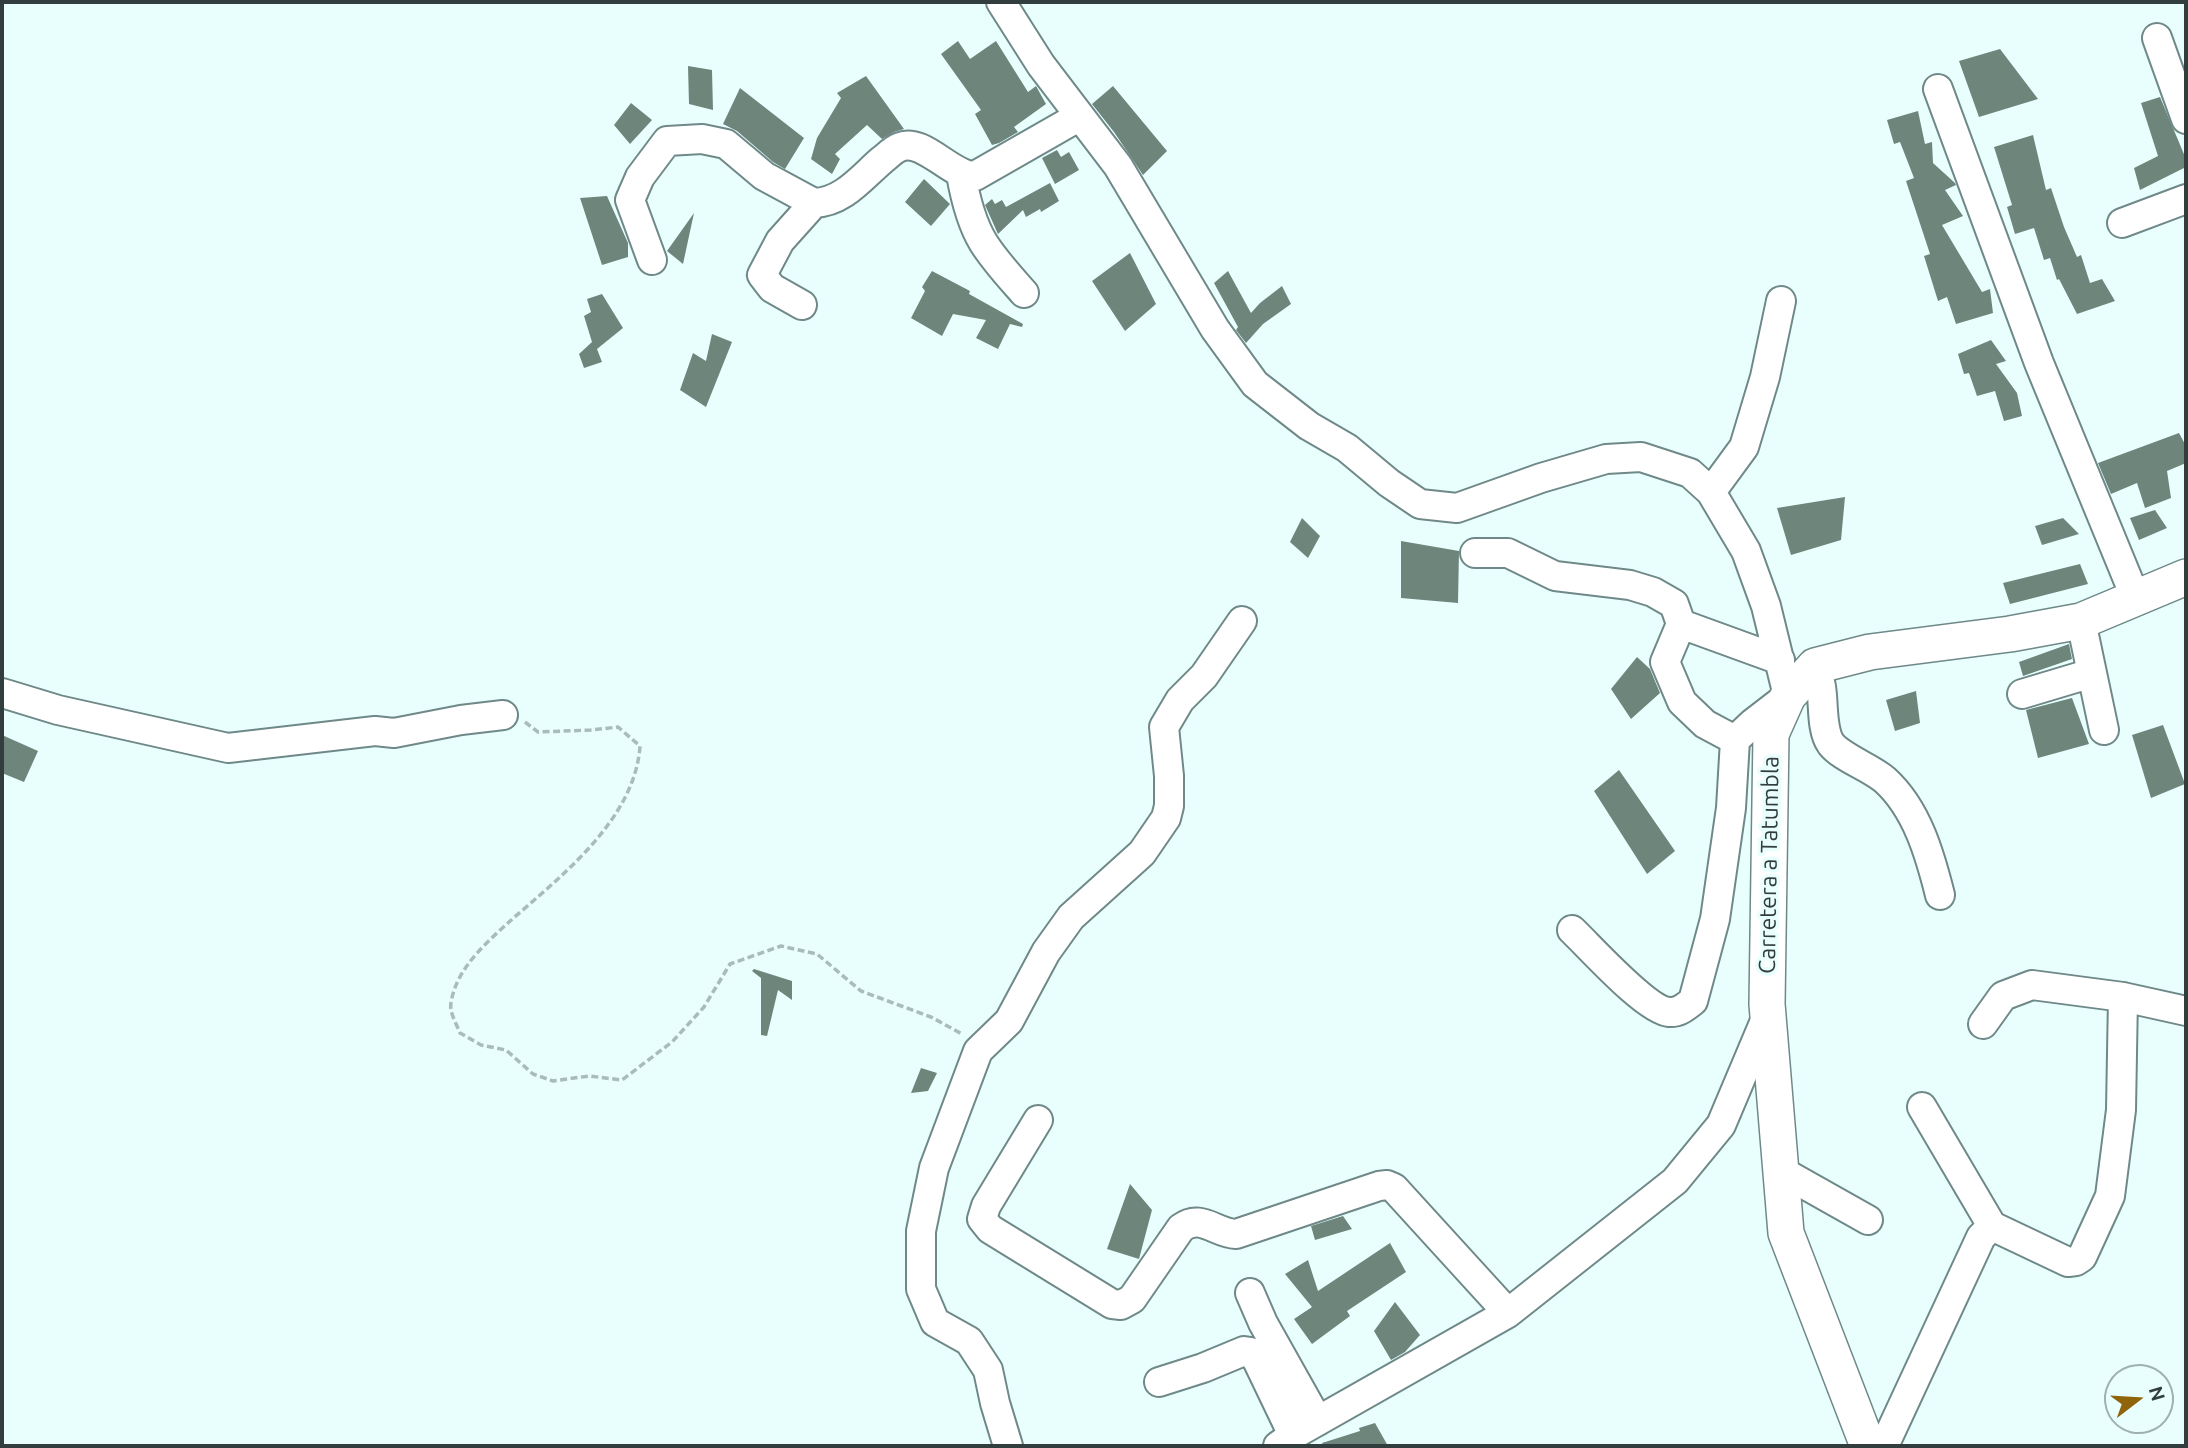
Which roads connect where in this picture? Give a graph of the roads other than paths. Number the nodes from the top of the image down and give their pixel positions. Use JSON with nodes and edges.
{"nodes":[{"id":1,"x":1001,"y":2,"type":"edge"},
{"id":2,"x":2157,"y":38,"type":"dead end"},
{"id":3,"x":1938,"y":89,"type":"dead end"},
{"id":4,"x":1080,"y":116,"type":"junction"},
{"id":5,"x":2186,"y":119,"type":"edge"},
{"id":6,"x":961,"y":174,"type":"junction"},
{"id":7,"x":2186,"y":199,"type":"edge"},
{"id":8,"x":814,"y":203,"type":"junction"},
{"id":9,"x":2122,"y":223,"type":"dead end"},
{"id":10,"x":652,"y":260,"type":"dead end"},
{"id":11,"x":1024,"y":293,"type":"dead end"},
{"id":12,"x":1781,"y":301,"type":"dead end"},
{"id":13,"x":802,"y":305,"type":"dead end"},
{"id":14,"x":1711,"y":492,"type":"junction"},
{"id":15,"x":1475,"y":554,"type":"dead end"},
{"id":16,"x":2186,"y":577,"type":"edge"},
{"id":17,"x":2136,"y":599,"type":"junction"},
{"id":18,"x":1242,"y":621,"type":"dead end"},
{"id":19,"x":2081,"y":621,"type":"junction"},
{"id":20,"x":1681,"y":624,"type":"junction"},
{"id":21,"x":1780,"y":660,"type":"junction"},
{"id":22,"x":1815,"y":666,"type":"junction"},
{"id":23,"x":2092,"y":673,"type":"junction"},
{"id":24,"x":2,"y":693,"type":"edge"},
{"id":25,"x":2022,"y":694,"type":"dead end"},
{"id":26,"x":1788,"y":696,"type":"junction"},
{"id":27,"x":503,"y":715,"type":"road end"},
{"id":28,"x":2104,"y":730,"type":"dead end"},
{"id":29,"x":1735,"y":740,"type":"junction"},
{"id":30,"x":1940,"y":895,"type":"dead end"},
{"id":31,"x":1572,"y":930,"type":"dead end"},
{"id":32,"x":2123,"y":997,"type":"junction"},
{"id":33,"x":2186,"y":1011,"type":"edge"},
{"id":34,"x":1768,"y":1013,"type":"junction"},
{"id":35,"x":1983,"y":1024,"type":"dead end"},
{"id":36,"x":1922,"y":1107,"type":"dead end"},
{"id":37,"x":1038,"y":1120,"type":"dead end"},
{"id":38,"x":1781,"y":1171,"type":"junction"},
{"id":39,"x":1868,"y":1220,"type":"dead end"},
{"id":40,"x":1992,"y":1226,"type":"junction"},
{"id":41,"x":1250,"y":1293,"type":"dead end"},
{"id":42,"x":1508,"y":1313,"type":"junction"},
{"id":43,"x":1159,"y":1382,"type":"dead end"},
{"id":44,"x":1318,"y":1421,"type":"junction"},
{"id":45,"x":1285,"y":1441,"type":"edge"},
{"id":46,"x":1008,"y":1446,"type":"edge"},
{"id":47,"x":1868,"y":1446,"type":"edge"},
{"id":48,"x":1884,"y":1446,"type":"edge"}],
"edges":[{"from":1,"to":4,"type":"street"},
{"from":2,"to":5,"type":"street"},
{"from":3,"to":17,"type":"street"},
{"from":4,"to":6,"type":"street"},
{"from":4,"to":14,"type":"street"},
{"from":6,"to":8,"type":"street"},
{"from":6,"to":11,"type":"street"},
{"from":7,"to":9,"type":"street"},
{"from":8,"to":10,"type":"street"},
{"from":8,"to":13,"type":"street"},
{"from":12,"to":14,"type":"street"},
{"from":14,"to":21,"type":"street"},
{"from":15,"to":20,"type":"street"},
{"from":16,"to":17,"type":"main road"},
{"from":17,"to":19,"type":"main road"},
{"from":18,"to":46,"type":"street"},
{"from":19,"to":22,"type":"main road"},
{"from":19,"to":23,"type":"street"},
{"from":20,"to":21,"type":"street"},
{"from":20,"to":29,"type":"street"},
{"from":21,"to":26,"type":"street"},
{"from":22,"to":26,"type":"main road","name":"Carretera a Tatumbla"},
{"from":22,"to":30,"type":"street"},
{"from":23,"to":25,"type":"street"},
{"from":23,"to":28,"type":"street"},
{"from":24,"to":27,"type":"street"},
{"from":26,"to":29,"type":"street"},
{"from":26,"to":34,"type":"main road","name":"Carretera a Tatumbla"},
{"from":29,"to":31,"type":"street"},
{"from":32,"to":33,"type":"street"},
{"from":32,"to":35,"type":"street"},
{"from":32,"to":40,"type":"street"},
{"from":34,"to":38,"type":"main road","name":"Carretera a Tatumbla"},
{"from":34,"to":42,"type":"street"},
{"from":36,"to":40,"type":"street"},
{"from":37,"to":42,"type":"street"},
{"from":38,"to":39,"type":"street"},
{"from":38,"to":47,"type":"main road","name":"Carretera a Tatumbla"},
{"from":40,"to":48,"type":"street"},
{"from":41,"to":44,"type":"street"},
{"from":42,"to":44,"type":"street"},
{"from":43,"to":45,"type":"street"},
{"from":44,"to":45,"type":"street"}]}
